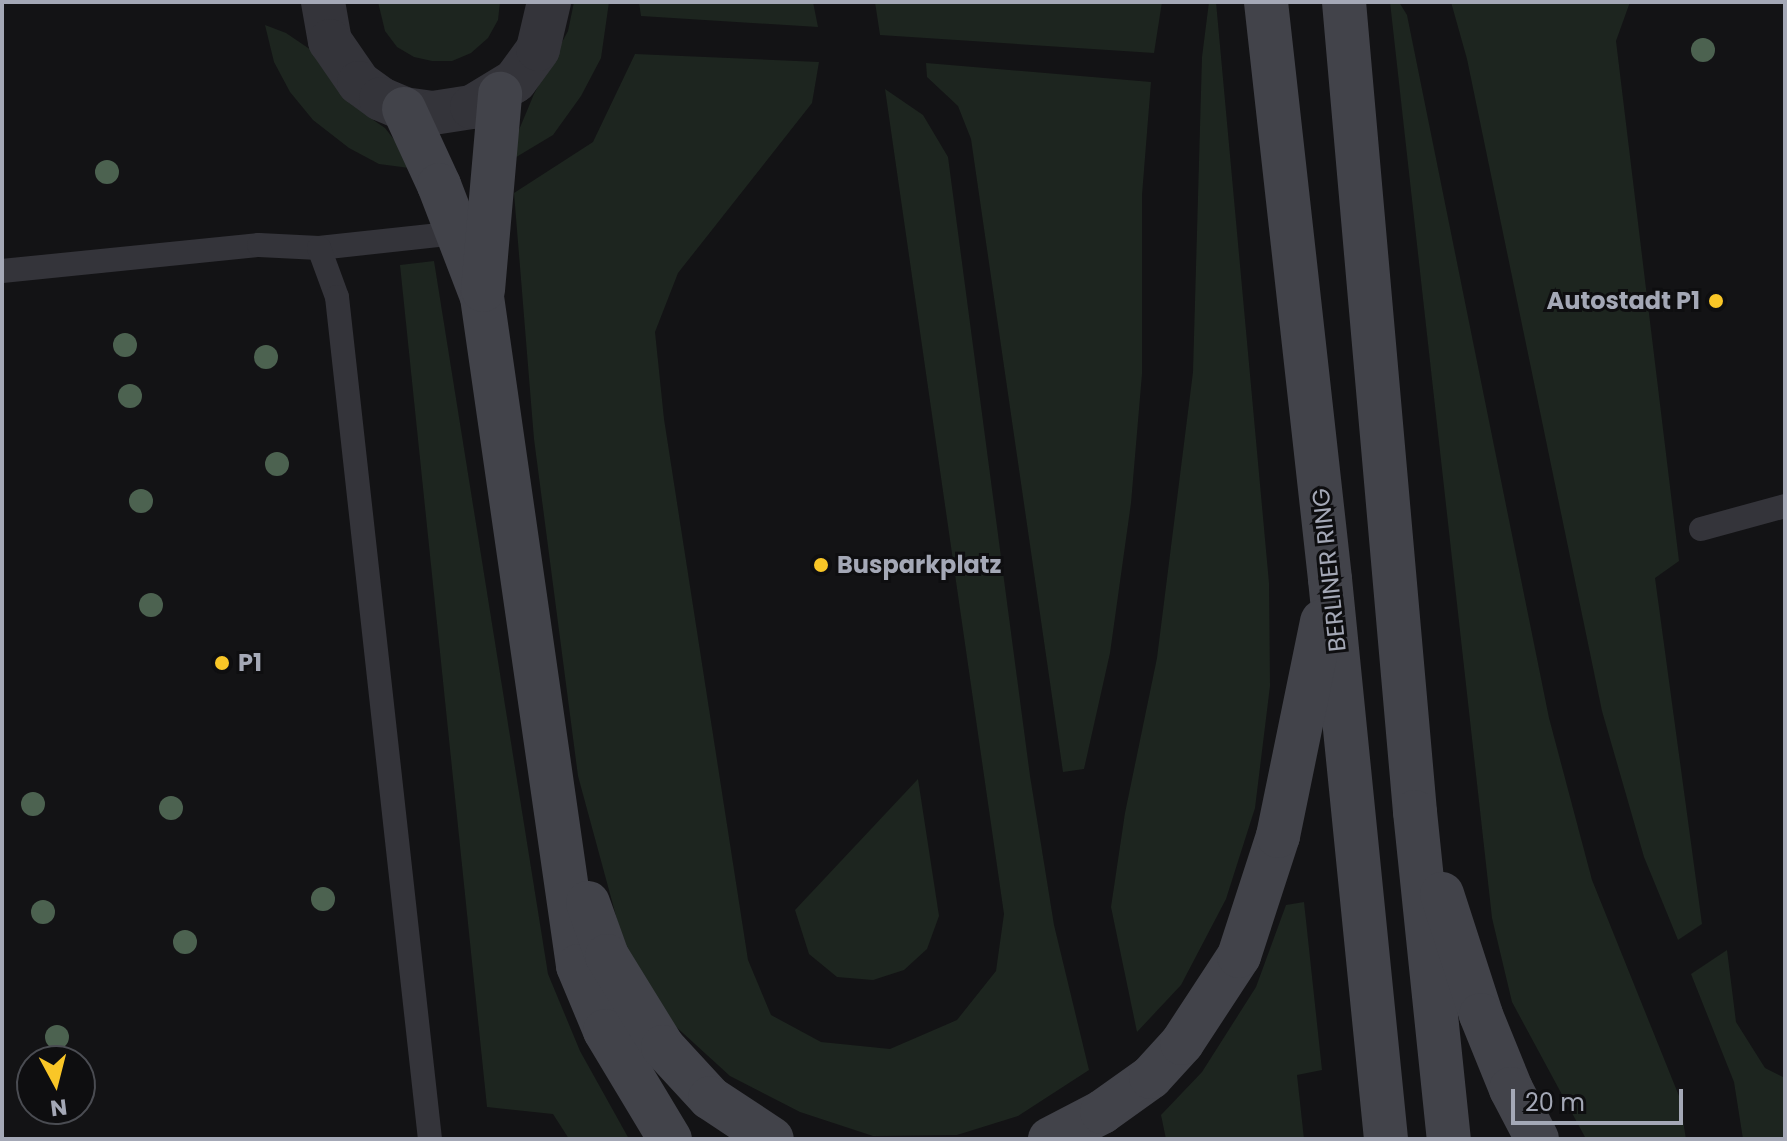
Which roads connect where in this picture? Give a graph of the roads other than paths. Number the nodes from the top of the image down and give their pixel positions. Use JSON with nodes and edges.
{"nodes":[{"id":1,"x":323,"y":2,"type":"edge"},
{"id":2,"x":549,"y":2,"type":"edge"},
{"id":3,"x":1266,"y":2,"type":"edge"},
{"id":4,"x":1344,"y":2,"type":"edge"},
{"id":5,"x":500,"y":94,"type":"junction"},
{"id":6,"x":404,"y":109,"type":"junction"},
{"id":7,"x":458,"y":233,"type":"junction"},
{"id":8,"x":319,"y":248,"type":"junction"},
{"id":9,"x":2,"y":271,"type":"edge"},
{"id":10,"x":482,"y":297,"type":"junction"},
{"id":11,"x":1785,"y":506,"type":"edge"},
{"id":12,"x":1701,"y":529,"type":"dead end"},
{"id":13,"x":1330,"y":579,"type":"junction"},
{"id":14,"x":554,"y":806,"type":"junction"},
{"id":15,"x":1415,"y":812,"type":"junction"},
{"id":16,"x":430,"y":1139,"type":"edge"},
{"id":17,"x":670,"y":1139,"type":"edge"},
{"id":18,"x":772,"y":1139,"type":"edge"},
{"id":19,"x":1050,"y":1139,"type":"edge"},
{"id":20,"x":1386,"y":1139,"type":"edge"},
{"id":21,"x":1449,"y":1139,"type":"edge"},
{"id":22,"x":1537,"y":1139,"type":"edge"}],
"edges":[{"from":1,"to":6,"type":"street"},
{"from":2,"to":5,"type":"street"},
{"from":3,"to":13,"type":"main road","name":"BERLINER RING"},
{"from":4,"to":15,"type":"main road"},
{"from":5,"to":6,"type":"street"},
{"from":5,"to":10,"type":"main road"},
{"from":6,"to":7,"type":"main road"},
{"from":7,"to":8,"type":"lane"},
{"from":7,"to":10,"type":"main road"},
{"from":8,"to":9,"type":"lane"},
{"from":8,"to":16,"type":"lane"},
{"from":10,"to":14,"type":"main road"},
{"from":11,"to":12,"type":"lane"},
{"from":13,"to":19,"type":"main road"},
{"from":13,"to":20,"type":"main road","name":"BERLINER RING"},
{"from":14,"to":17,"type":"main road"},
{"from":14,"to":18,"type":"main road"},
{"from":15,"to":21,"type":"main road"},
{"from":15,"to":22,"type":"main road"}]}
